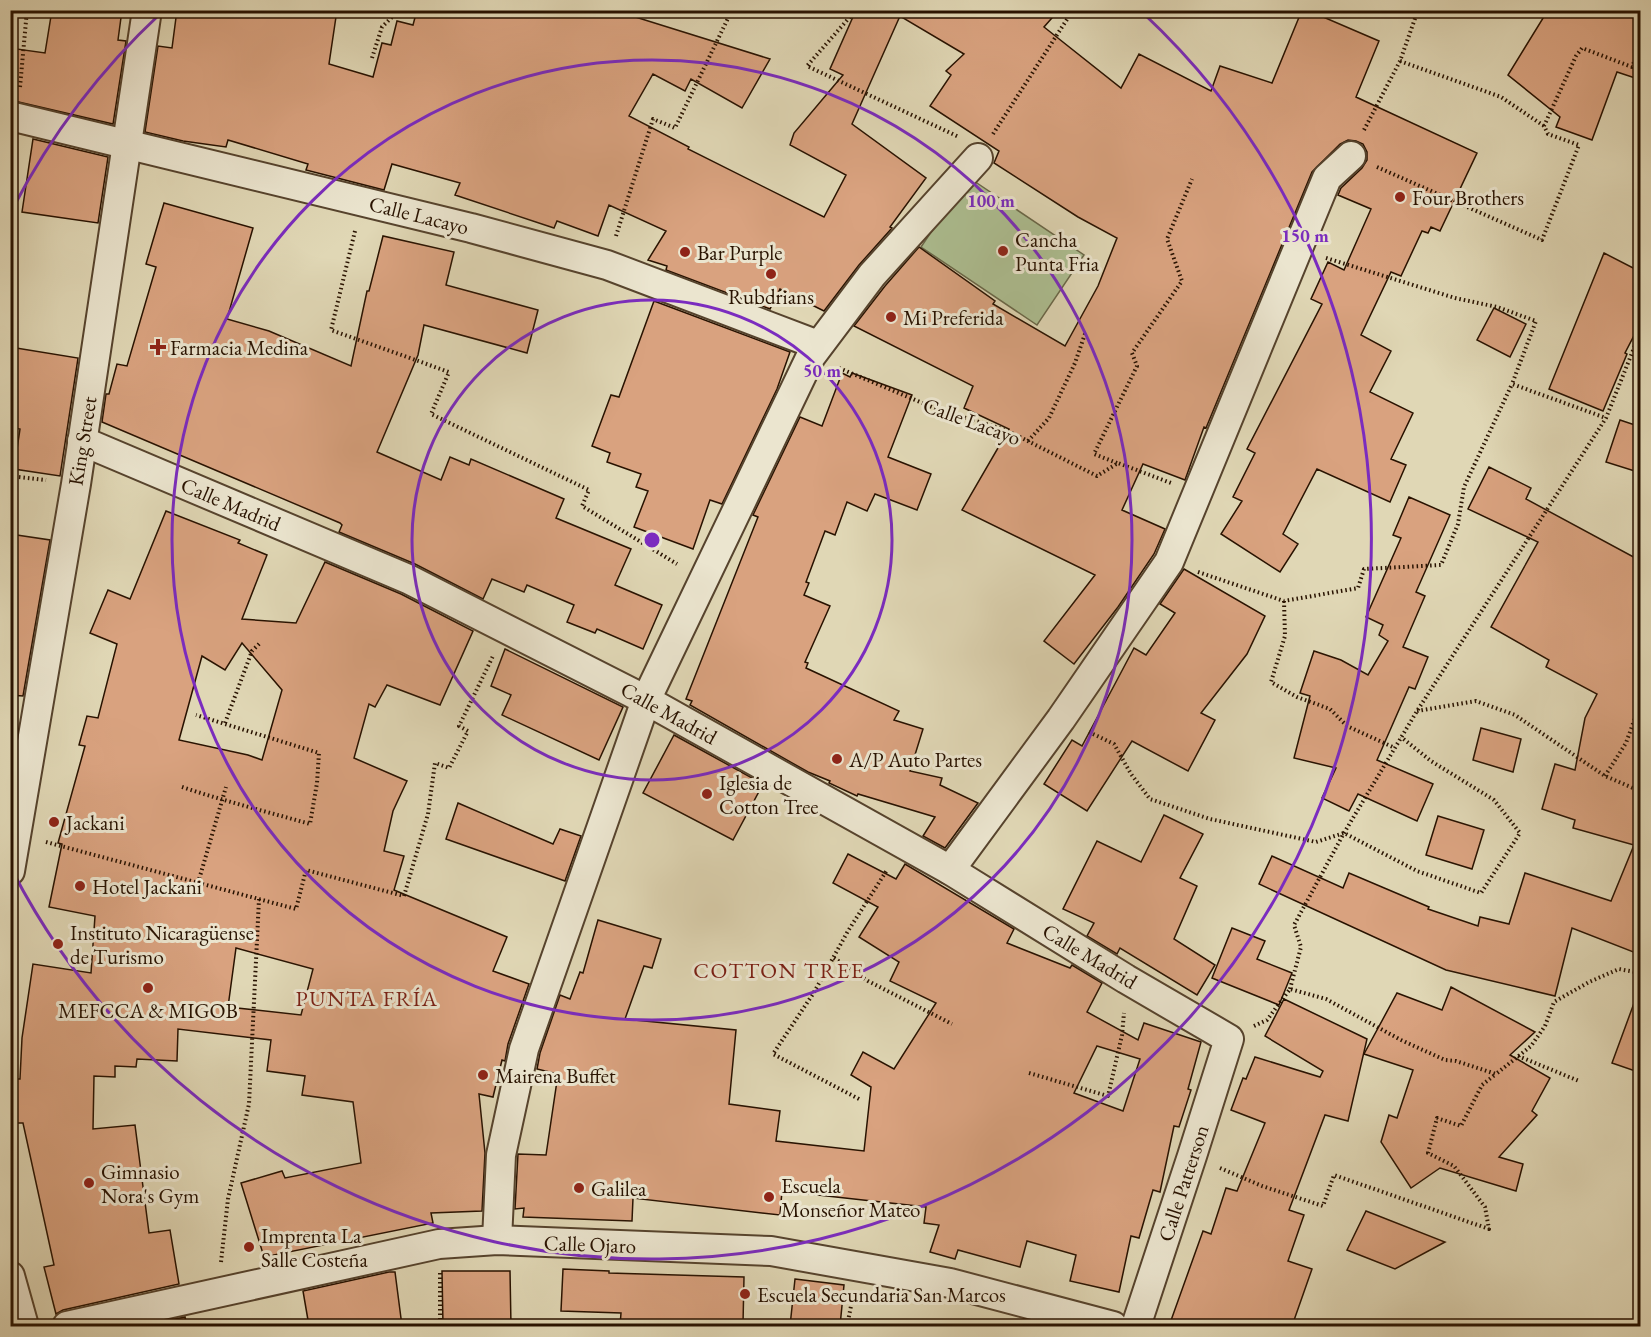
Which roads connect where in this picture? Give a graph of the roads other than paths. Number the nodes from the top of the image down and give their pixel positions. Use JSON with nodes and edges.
{"nodes":[{"id":1,"x":147,"y":10,"type":"edge"},
{"id":2,"x":14,"y":117,"type":"edge"},
{"id":3,"x":128,"y":145,"type":"junction"},
{"id":4,"x":981,"y":153,"type":"road end"},
{"id":5,"x":1351,"y":156,"type":"road end"},
{"id":6,"x":815,"y":350,"type":"junction"},
{"id":7,"x":82,"y":441,"type":"junction"},
{"id":8,"x":646,"y":700,"type":"junction"},
{"id":9,"x":950,"y":870,"type":"junction"},
{"id":10,"x":10,"y":871,"type":"edge"},
{"id":11,"x":1229,"y":1039,"type":"joint"},
{"id":12,"x":497,"y":1240,"type":"junction"},
{"id":13,"x":10,"y":1276,"type":"edge"},
{"id":14,"x":24,"y":1326,"type":"edge"},
{"id":15,"x":67,"y":1326,"type":"edge"},
{"id":16,"x":1113,"y":1326,"type":"edge"},
{"id":17,"x":1136,"y":1326,"type":"edge"}],
"edges":[{"from":1,"to":3,"type":"street","name":"King Street"},
{"from":2,"to":3,"type":"street","name":"Calle Lacayo"},
{"from":3,"to":6,"type":"street","name":"Calle Lacayo"},
{"from":3,"to":7,"type":"street","name":"King Street"},
{"from":4,"to":6,"type":"street"},
{"from":5,"to":9,"type":"street"},
{"from":6,"to":8,"type":"street"},
{"from":7,"to":8,"type":"street","name":"Calle Madrid"},
{"from":7,"to":10,"type":"street","name":"King Street"},
{"from":8,"to":9,"type":"street","name":"Calle Madrid"},
{"from":8,"to":12,"type":"street"},
{"from":9,"to":11,"type":"street","name":"Calle Madrid"},
{"from":11,"to":17,"type":"street","name":"Calle Patterson"},
{"from":12,"to":15,"type":"street","name":"Calle Ojaro"},
{"from":12,"to":16,"type":"street","name":"Calle Ojaro"},
{"from":13,"to":14,"type":"street"}]}
